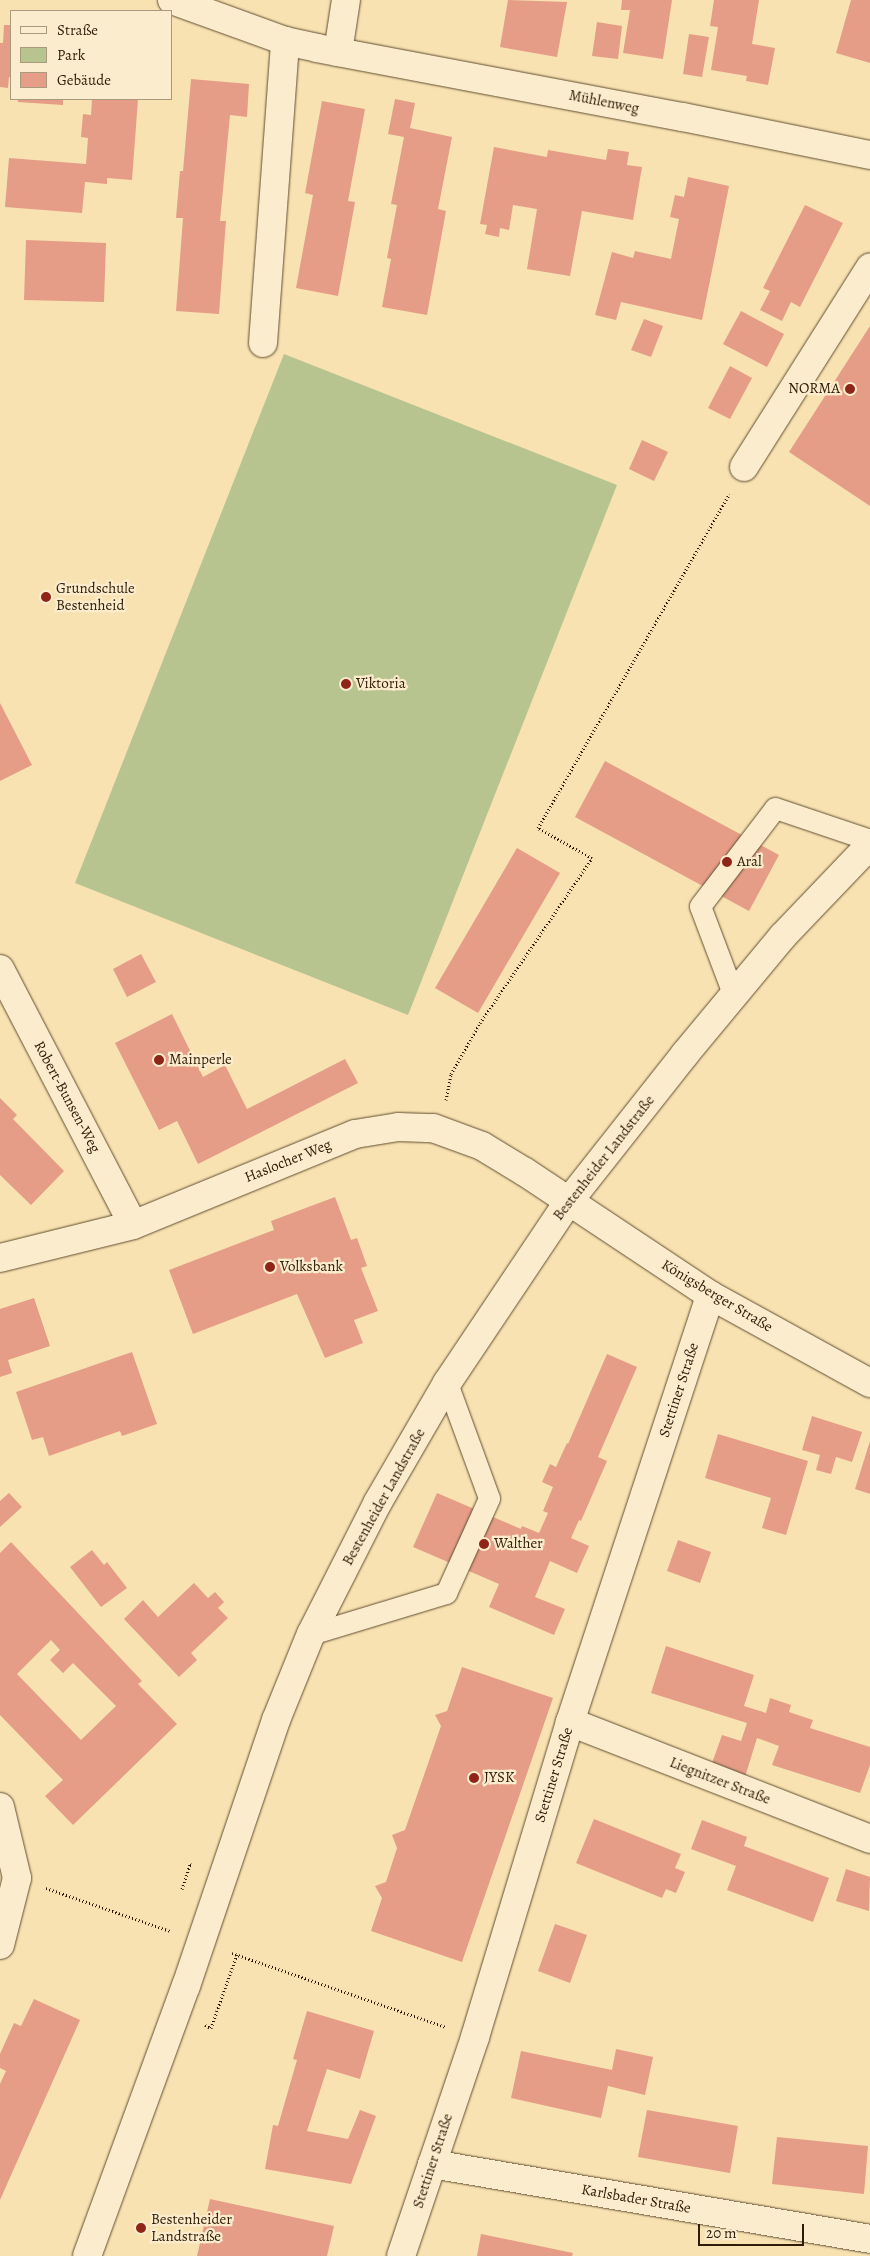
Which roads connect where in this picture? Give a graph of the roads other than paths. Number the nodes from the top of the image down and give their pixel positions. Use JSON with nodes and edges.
{"nodes":[{"id":1,"x":172,"y":0,"type":"edge"},
{"id":2,"x":346,"y":0,"type":"edge"},
{"id":3,"x":285,"y":41,"type":"junction"},
{"id":4,"x":338,"y":52,"type":"junction"},
{"id":5,"x":870,"y":155,"type":"edge"},
{"id":6,"x":870,"y":268,"type":"edge"},
{"id":7,"x":263,"y":344,"type":"dead end"},
{"id":8,"x":744,"y":467,"type":"road end"},
{"id":9,"x":870,"y":840,"type":"edge"},
{"id":10,"x":870,"y":846,"type":"edge"},
{"id":11,"x":0,"y":969,"type":"edge"},
{"id":12,"x":734,"y":996,"type":"junction"},
{"id":13,"x":569,"y":1201,"type":"junction"},
{"id":14,"x":133,"y":1224,"type":"junction"},
{"id":15,"x":0,"y":1258,"type":"edge"},
{"id":16,"x":710,"y":1295,"type":"junction"},
{"id":17,"x":447,"y":1383,"type":"junction"},
{"id":18,"x":870,"y":1383,"type":"edge"},
{"id":19,"x":311,"y":1634,"type":"junction"},
{"id":20,"x":570,"y":1722,"type":"junction"},
{"id":21,"x":0,"y":1807,"type":"edge"},
{"id":22,"x":870,"y":1839,"type":"edge"},
{"id":23,"x":0,"y":1945,"type":"edge"},
{"id":24,"x":432,"y":2164,"type":"junction"},
{"id":25,"x":870,"y":2239,"type":"edge"},
{"id":26,"x":87,"y":2256,"type":"edge"},
{"id":27,"x":402,"y":2256,"type":"edge"}],
"edges":[{"from":1,"to":3,"type":"street","name":"Mühlenweg"},
{"from":2,"to":4,"type":"street"},
{"from":3,"to":4,"type":"street","name":"Mühlenweg"},
{"from":3,"to":7,"type":"street"},
{"from":4,"to":5,"type":"street","name":"Mühlenweg"},
{"from":6,"to":8,"type":"street"},
{"from":9,"to":12,"type":"lane"},
{"from":10,"to":12,"type":"street","name":"Bestenheider Landstraße"},
{"from":11,"to":14,"type":"street","name":"Robert-Bunsen-Weg"},
{"from":12,"to":13,"type":"street","name":"Bestenheider Landstraße"},
{"from":13,"to":14,"type":"street","name":"Haslocher Weg"},
{"from":13,"to":16,"type":"street","name":"Königsberger Straße"},
{"from":13,"to":17,"type":"street","name":"Bestenheider Landstraße"},
{"from":14,"to":15,"type":"street","name":"Haslocher Weg"},
{"from":16,"to":18,"type":"street","name":"Königsberger Straße"},
{"from":16,"to":20,"type":"street","name":"Stettiner Straße"},
{"from":17,"to":19,"type":"street","name":"Bestenheider Landstraße"},
{"from":17,"to":19,"type":"lane"},
{"from":19,"to":26,"type":"street","name":"Bestenheider Landstraße"},
{"from":20,"to":22,"type":"street","name":"Liegnitzer Straße"},
{"from":20,"to":24,"type":"street","name":"Stettiner Straße"},
{"from":21,"to":23,"type":"street"},
{"from":24,"to":25,"type":"street","name":"Karlsbader Straße"},
{"from":24,"to":27,"type":"street","name":"Stettiner Straße"}]}
